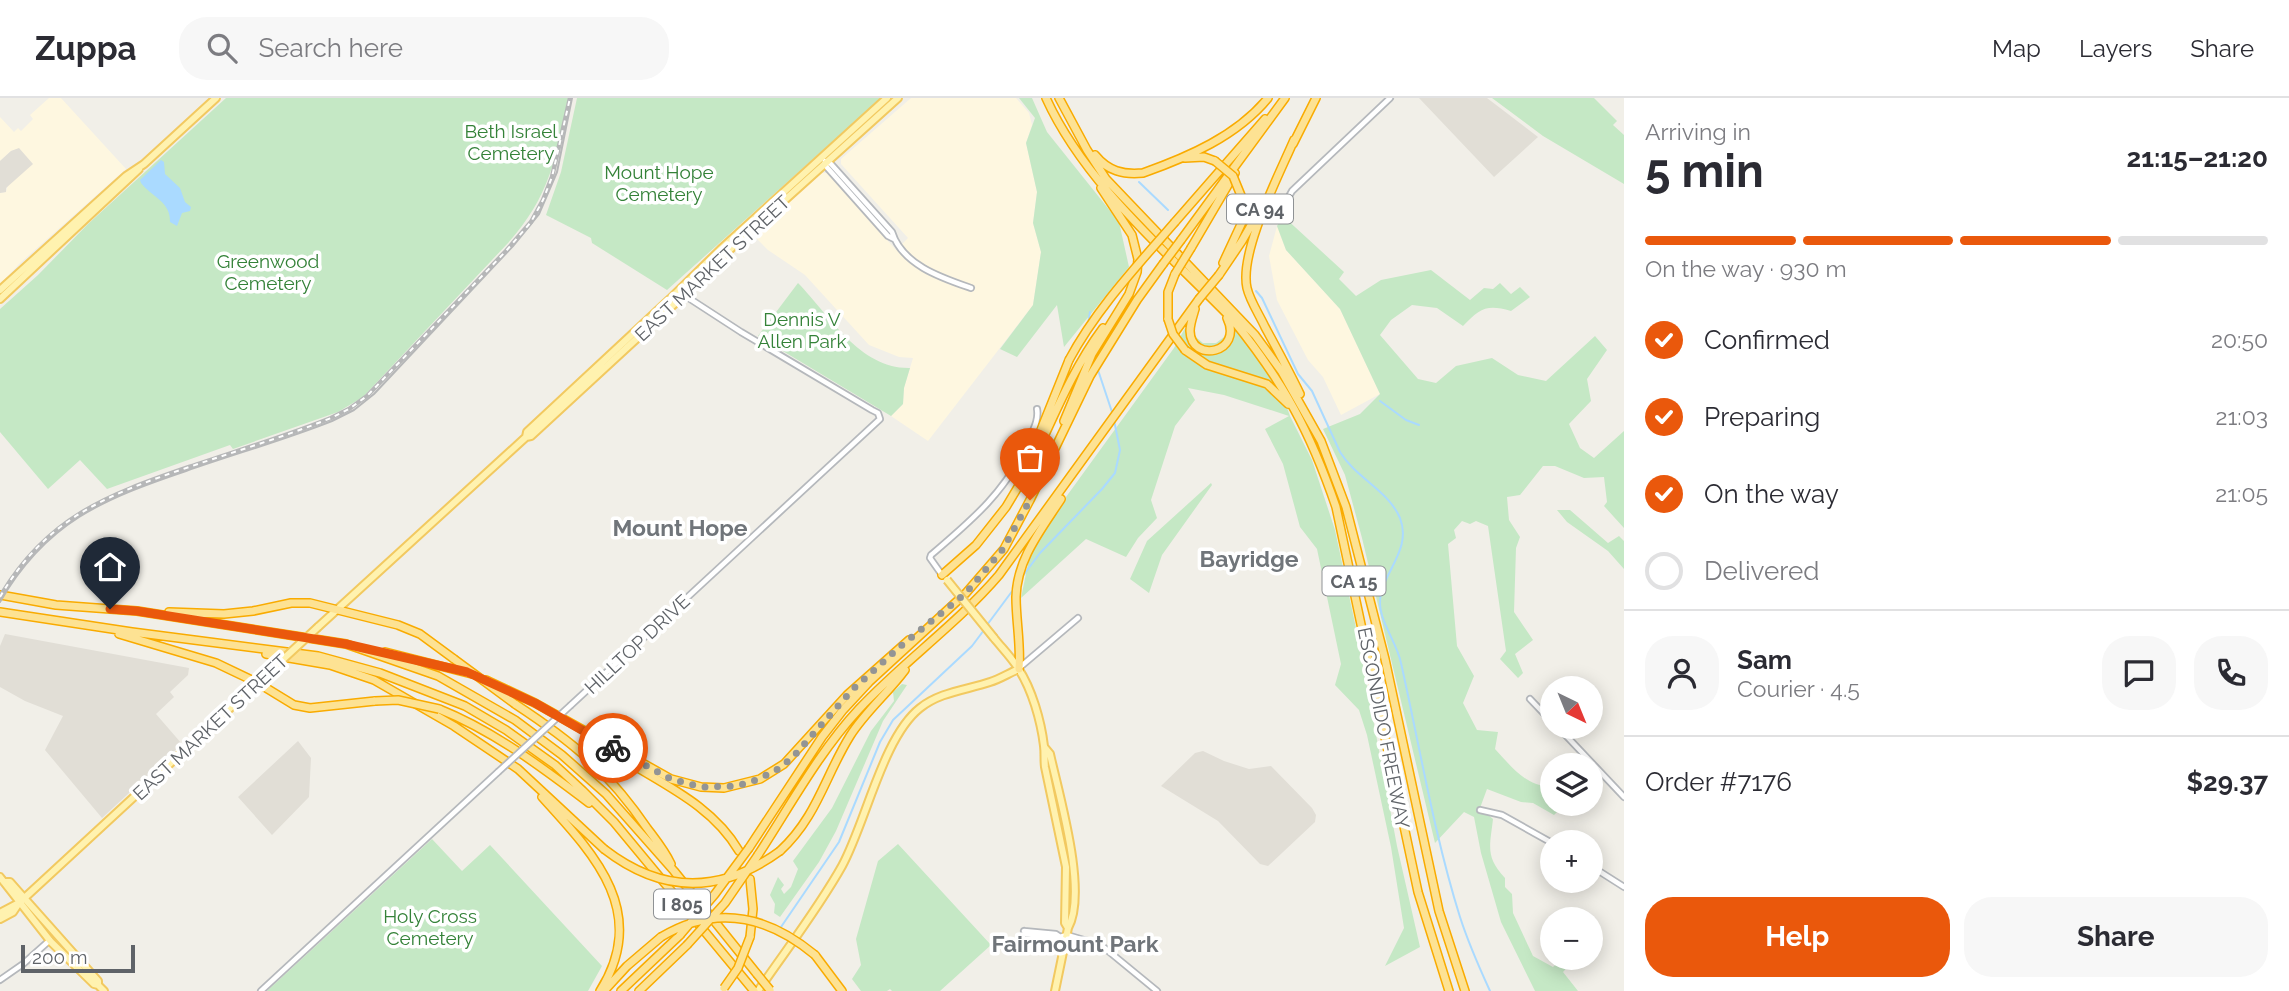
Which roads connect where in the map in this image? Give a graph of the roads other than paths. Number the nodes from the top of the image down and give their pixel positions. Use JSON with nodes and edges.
{"nodes":[{"id":1,"x":216,"y":98,"type":"edge"},
{"id":2,"x":887,"y":98,"type":"edge"},
{"id":3,"x":898,"y":98,"type":"edge"},
{"id":4,"x":1046,"y":98,"type":"edge"},
{"id":5,"x":1059,"y":98,"type":"edge"},
{"id":6,"x":1268,"y":98,"type":"edge"},
{"id":7,"x":1285,"y":98,"type":"edge"},
{"id":8,"x":1316,"y":98,"type":"edge"},
{"id":9,"x":1390,"y":98,"type":"edge"},
{"id":10,"x":1079,"y":134,"type":"junction"},
{"id":11,"x":1294,"y":140,"type":"junction"},
{"id":12,"x":1253,"y":142,"type":"junction"},
{"id":13,"x":824,"y":161,"type":"junction"},
{"id":14,"x":1167,"y":163,"type":"junction"},
{"id":15,"x":144,"y":164,"type":"junction"},
{"id":16,"x":126,"y":176,"type":"junction"},
{"id":17,"x":1096,"y":178,"type":"junction"},
{"id":18,"x":109,"y":199,"type":"junction"},
{"id":19,"x":1276,"y":218,"type":"dead end"},
{"id":20,"x":715,"y":254,"type":"junction"},
{"id":21,"x":1219,"y":274,"type":"junction"},
{"id":22,"x":971,"y":288,"type":"dead end"},
{"id":23,"x":0,"y":290,"type":"edge"},
{"id":24,"x":684,"y":295,"type":"junction"},
{"id":25,"x":0,"y":299,"type":"edge"},
{"id":26,"x":1214,"y":300,"type":"junction"},
{"id":27,"x":1198,"y":301,"type":"junction"},
{"id":28,"x":1097,"y":341,"type":"junction"},
{"id":29,"x":1037,"y":409,"type":"dead end"},
{"id":30,"x":526,"y":437,"type":"junction"},
{"id":31,"x":1317,"y":444,"type":"junction"},
{"id":32,"x":1094,"y":446,"type":"junction"},
{"id":33,"x":1049,"y":460,"type":"junction"},
{"id":34,"x":1018,"y":486,"type":"junction"},
{"id":35,"x":944,"y":578,"type":"junction"},
{"id":36,"x":0,"y":595,"type":"edge"},
{"id":37,"x":951,"y":607,"type":"junction"},
{"id":38,"x":338,"y":608,"type":"junction"},
{"id":39,"x":137,"y":611,"type":"junction"},
{"id":40,"x":0,"y":612,"type":"edge"},
{"id":41,"x":1078,"y":618,"type":"dead end"},
{"id":42,"x":82,"y":624,"type":"junction"},
{"id":43,"x":206,"y":640,"type":"junction"},
{"id":44,"x":346,"y":644,"type":"junction"},
{"id":45,"x":914,"y":658,"type":"junction"},
{"id":46,"x":1019,"y":669,"type":"junction"},
{"id":47,"x":258,"y":683,"type":"junction"},
{"id":48,"x":1531,"y":699,"type":"dead end"},
{"id":49,"x":1540,"y":709,"type":"edge"},
{"id":50,"x":572,"y":725,"type":"junction"},
{"id":51,"x":1569,"y":739,"type":"edge"},
{"id":52,"x":529,"y":779,"type":"junction"},
{"id":53,"x":1624,"y":797,"type":"edge"},
{"id":54,"x":1480,"y":810,"type":"dead end"},
{"id":55,"x":614,"y":822,"type":"junction"},
{"id":56,"x":1540,"y":836,"type":"edge"},
{"id":57,"x":739,"y":851,"type":"dead end"},
{"id":58,"x":674,"y":871,"type":"junction"},
{"id":59,"x":1603,"y":874,"type":"edge"},
{"id":60,"x":2,"y":879,"type":"edge"},
{"id":61,"x":750,"y":880,"type":"dead end"},
{"id":62,"x":1624,"y":887,"type":"edge"},
{"id":63,"x":21,"y":900,"type":"junction"},
{"id":64,"x":0,"y":913,"type":"edge"},
{"id":65,"x":0,"y":919,"type":"edge"},
{"id":66,"x":1065,"y":933,"type":"junction"},
{"id":67,"x":50,"y":940,"type":"junction"},
{"id":68,"x":0,"y":980,"type":"edge"},
{"id":69,"x":101,"y":988,"type":"edge"},
{"id":70,"x":722,"y":989,"type":"edge"},
{"id":71,"x":754,"y":989,"type":"edge"},
{"id":72,"x":771,"y":990,"type":"edge"},
{"id":73,"x":261,"y":991,"type":"edge"},
{"id":74,"x":602,"y":991,"type":"edge"},
{"id":75,"x":621,"y":991,"type":"edge"},
{"id":76,"x":639,"y":991,"type":"edge"},
{"id":77,"x":841,"y":991,"type":"edge"},
{"id":78,"x":1055,"y":991,"type":"edge"},
{"id":79,"x":1157,"y":991,"type":"edge"},
{"id":80,"x":1449,"y":991,"type":"edge"},
{"id":81,"x":1466,"y":991,"type":"edge"}],
"edges":[{"from":1,"to":15,"type":"main road"},
{"from":2,"to":13,"type":"main road","name":"EAST MARKET STREET"},
{"from":3,"to":13,"type":"main road","name":"EAST MARKET STREET"},
{"from":4,"to":17,"type":"highway","name":"ESCONDIDO FREEWAY","number":"CA 15"},
{"from":5,"to":10,"type":"highway","name":"ESCONDIDO FREEWAY","number":"CA 15"},
{"from":6,"to":14,"type":"highway"},
{"from":7,"to":12,"type":"highway","number":"CA 94"},
{"from":7,"to":34,"type":"highway","bridge":true},
{"from":8,"to":11,"type":"highway","number":"CA 94"},
{"from":9,"to":19,"type":"street"},
{"from":10,"to":14,"type":"highway"},
{"from":10,"to":31,"type":"highway","name":"ESCONDIDO FREEWAY","number":"CA 15"},
{"from":11,"to":21,"type":"highway","number":"CA 94"},
{"from":11,"to":31,"type":"highway"},
{"from":12,"to":31,"type":"highway","bridge":true},
{"from":12,"to":33,"type":"highway","number":"CA 94","bridge":true},
{"from":13,"to":20,"type":"main road","name":"EAST MARKET STREET"},
{"from":13,"to":22,"type":"street"},
{"from":13,"to":24,"type":"main road","name":"EAST MARKET STREET"},
{"from":14,"to":21,"type":"highway","bridge":true},
{"from":15,"to":16,"type":"main road"},
{"from":15,"to":18,"type":"main road"},
{"from":16,"to":18,"type":"main road"},
{"from":16,"to":23,"type":"main road"},
{"from":17,"to":26,"type":"highway","name":"ESCONDIDO FREEWAY","number":"CA 15"},
{"from":17,"to":28,"type":"highway"},
{"from":18,"to":25,"type":"main road"},
{"from":20,"to":24,"type":"main road"},
{"from":20,"to":30,"type":"main road","name":"EAST MARKET STREET"},
{"from":21,"to":27,"type":"highway","number":"CA 94","bridge":true},
{"from":24,"to":30,"type":"main road","name":"EAST MARKET STREET"},
{"from":24,"to":73,"type":"street","name":"HILLTOP DRIVE","bridge":true},
{"from":26,"to":27,"type":"highway"},
{"from":26,"to":31,"type":"highway","name":"ESCONDIDO FREEWAY","number":"CA 15"},
{"from":27,"to":32,"type":"highway","number":"CA 94"},
{"from":28,"to":33,"type":"highway"},
{"from":28,"to":34,"type":"highway"},
{"from":29,"to":35,"type":"street"},
{"from":30,"to":38,"type":"main road","name":"EAST MARKET STREET"},
{"from":31,"to":80,"type":"highway","name":"ESCONDIDO FREEWAY","number":"CA 15"},
{"from":31,"to":81,"type":"highway","name":"ESCONDIDO FREEWAY","number":"CA 15"},
{"from":32,"to":45,"type":"highway","number":"CA 94"},
{"from":32,"to":46,"type":"highway"},
{"from":33,"to":37,"type":"highway","number":"CA 94"},
{"from":34,"to":35,"type":"highway"},
{"from":35,"to":46,"type":"main road","bridge":true},
{"from":36,"to":39,"type":"highway","number":"I 805"},
{"from":37,"to":50,"type":"highway"},
{"from":37,"to":75,"type":"highway","number":"CA 94","bridge":true},
{"from":38,"to":39,"type":"highway"},
{"from":38,"to":47,"type":"main road","name":"EAST MARKET STREET","bridge":true},
{"from":38,"to":58,"type":"highway","bridge":true},
{"from":39,"to":44,"type":"highway","number":"I 805"},
{"from":40,"to":42,"type":"highway","number":"I 805"},
{"from":41,"to":46,"type":"street"},
{"from":42,"to":43,"type":"highway","number":"I 805"},
{"from":42,"to":47,"type":"highway"},
{"from":43,"to":52,"type":"highway"},
{"from":43,"to":55,"type":"highway","number":"I 805"},
{"from":44,"to":50,"type":"highway"},
{"from":44,"to":58,"type":"highway","number":"I 805"},
{"from":45,"to":52,"type":"highway","bridge":true},
{"from":45,"to":76,"type":"highway","number":"CA 94","bridge":true},
{"from":46,"to":66,"type":"main road"},
{"from":46,"to":71,"type":"main road"},
{"from":47,"to":55,"type":"highway","bridge":true},
{"from":47,"to":63,"type":"main road","name":"EAST MARKET STREET"},
{"from":48,"to":49,"type":"street"},
{"from":50,"to":57,"type":"highway"},
{"from":51,"to":53,"type":"street"},
{"from":52,"to":74,"type":"highway"},
{"from":54,"to":56,"type":"street"},
{"from":55,"to":71,"type":"highway","number":"I 805"},
{"from":58,"to":72,"type":"highway","number":"I 805","bridge":true},
{"from":59,"to":62,"type":"street"},
{"from":60,"to":63,"type":"main road"},
{"from":61,"to":70,"type":"highway","bridge":true},
{"from":63,"to":64,"type":"main road","name":"EAST MARKET STREET"},
{"from":63,"to":65,"type":"main road","name":"EAST MARKET STREET"},
{"from":63,"to":67,"type":"main road"},
{"from":63,"to":69,"type":"main road"},
{"from":66,"to":66,"type":"street"},
{"from":66,"to":78,"type":"main road"},
{"from":66,"to":79,"type":"street"},
{"from":67,"to":68,"type":"street"},
{"from":67,"to":69,"type":"main road"},
{"from":74,"to":77,"type":"highway","bridge":true}]}
